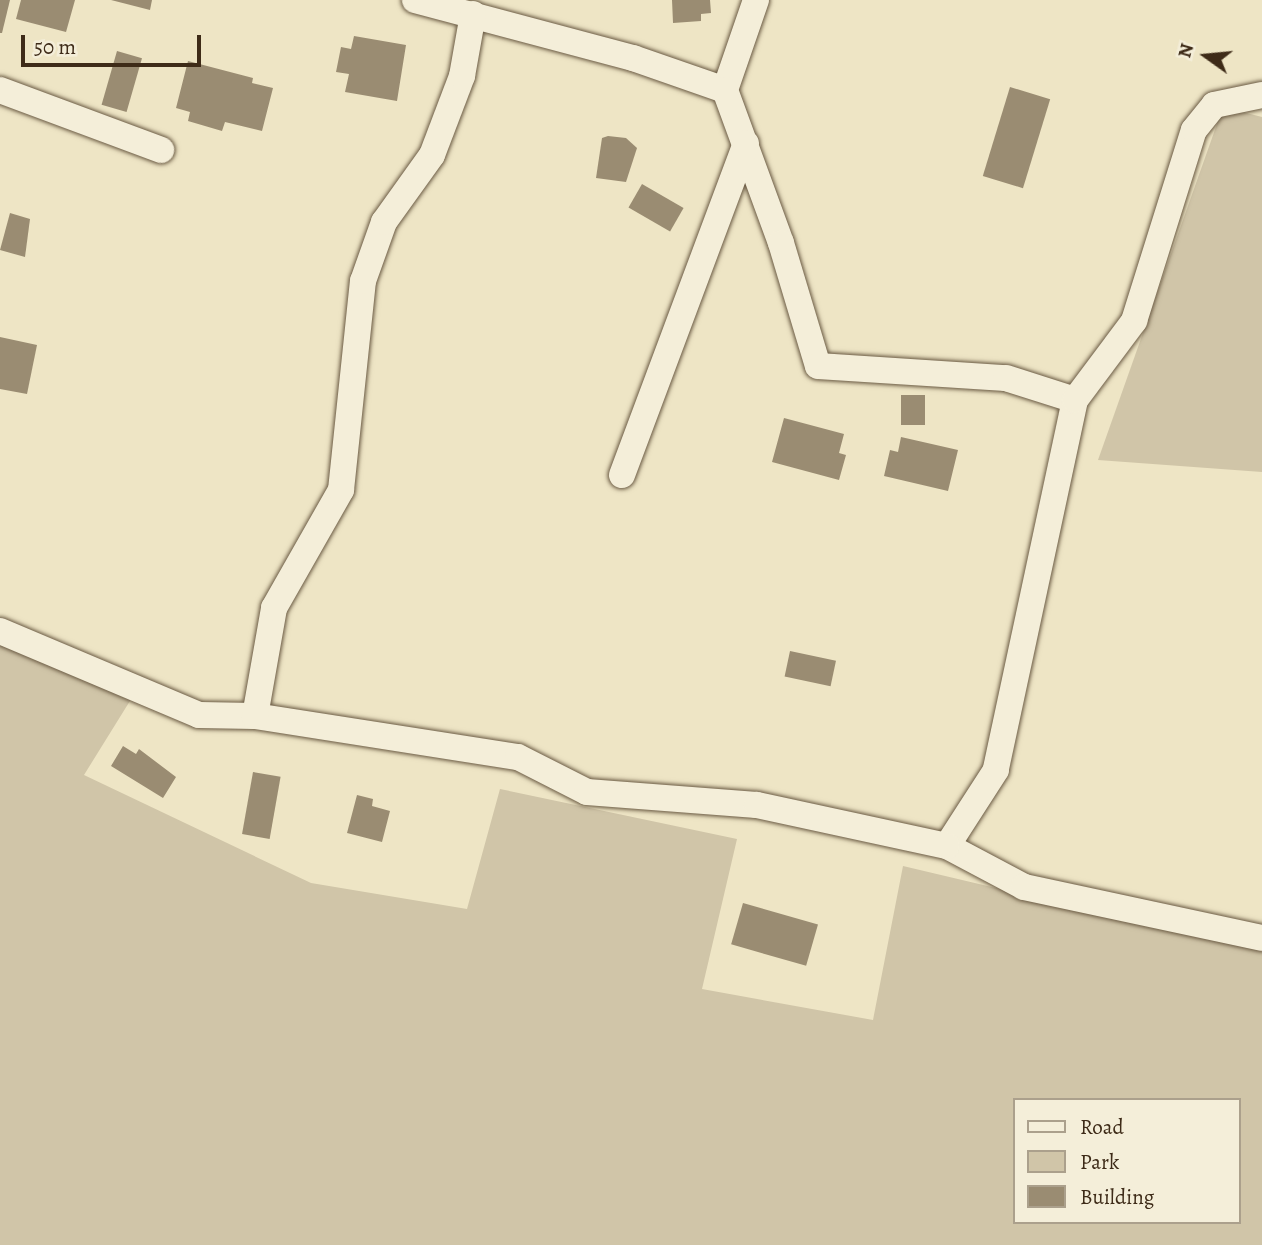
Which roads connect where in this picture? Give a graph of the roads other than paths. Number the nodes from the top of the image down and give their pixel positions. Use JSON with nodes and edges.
{"nodes":[{"id":1,"x":415,"y":0,"type":"edge"},
{"id":2,"x":756,"y":0,"type":"edge"},
{"id":3,"x":473,"y":13,"type":"junction"},
{"id":4,"x":0,"y":90,"type":"edge"},
{"id":5,"x":725,"y":90,"type":"junction"},
{"id":6,"x":1262,"y":94,"type":"edge"},
{"id":7,"x":746,"y":143,"type":"junction"},
{"id":8,"x":161,"y":150,"type":"dead end"},
{"id":9,"x":1075,"y":400,"type":"junction"},
{"id":10,"x":622,"y":475,"type":"dead end"},
{"id":11,"x":0,"y":631,"type":"edge"},
{"id":12,"x":255,"y":716,"type":"junction"},
{"id":13,"x":947,"y":846,"type":"junction"},
{"id":14,"x":1262,"y":938,"type":"edge"}],
"edges":[{"from":1,"to":3,"type":"street"},
{"from":2,"to":5,"type":"street"},
{"from":3,"to":5,"type":"street"},
{"from":3,"to":12,"type":"street"},
{"from":4,"to":8,"type":"street"},
{"from":5,"to":7,"type":"street"},
{"from":6,"to":9,"type":"street"},
{"from":7,"to":9,"type":"street"},
{"from":7,"to":10,"type":"street"},
{"from":9,"to":13,"type":"street"},
{"from":11,"to":12,"type":"street"},
{"from":12,"to":13,"type":"street"},
{"from":13,"to":14,"type":"street"}]}
